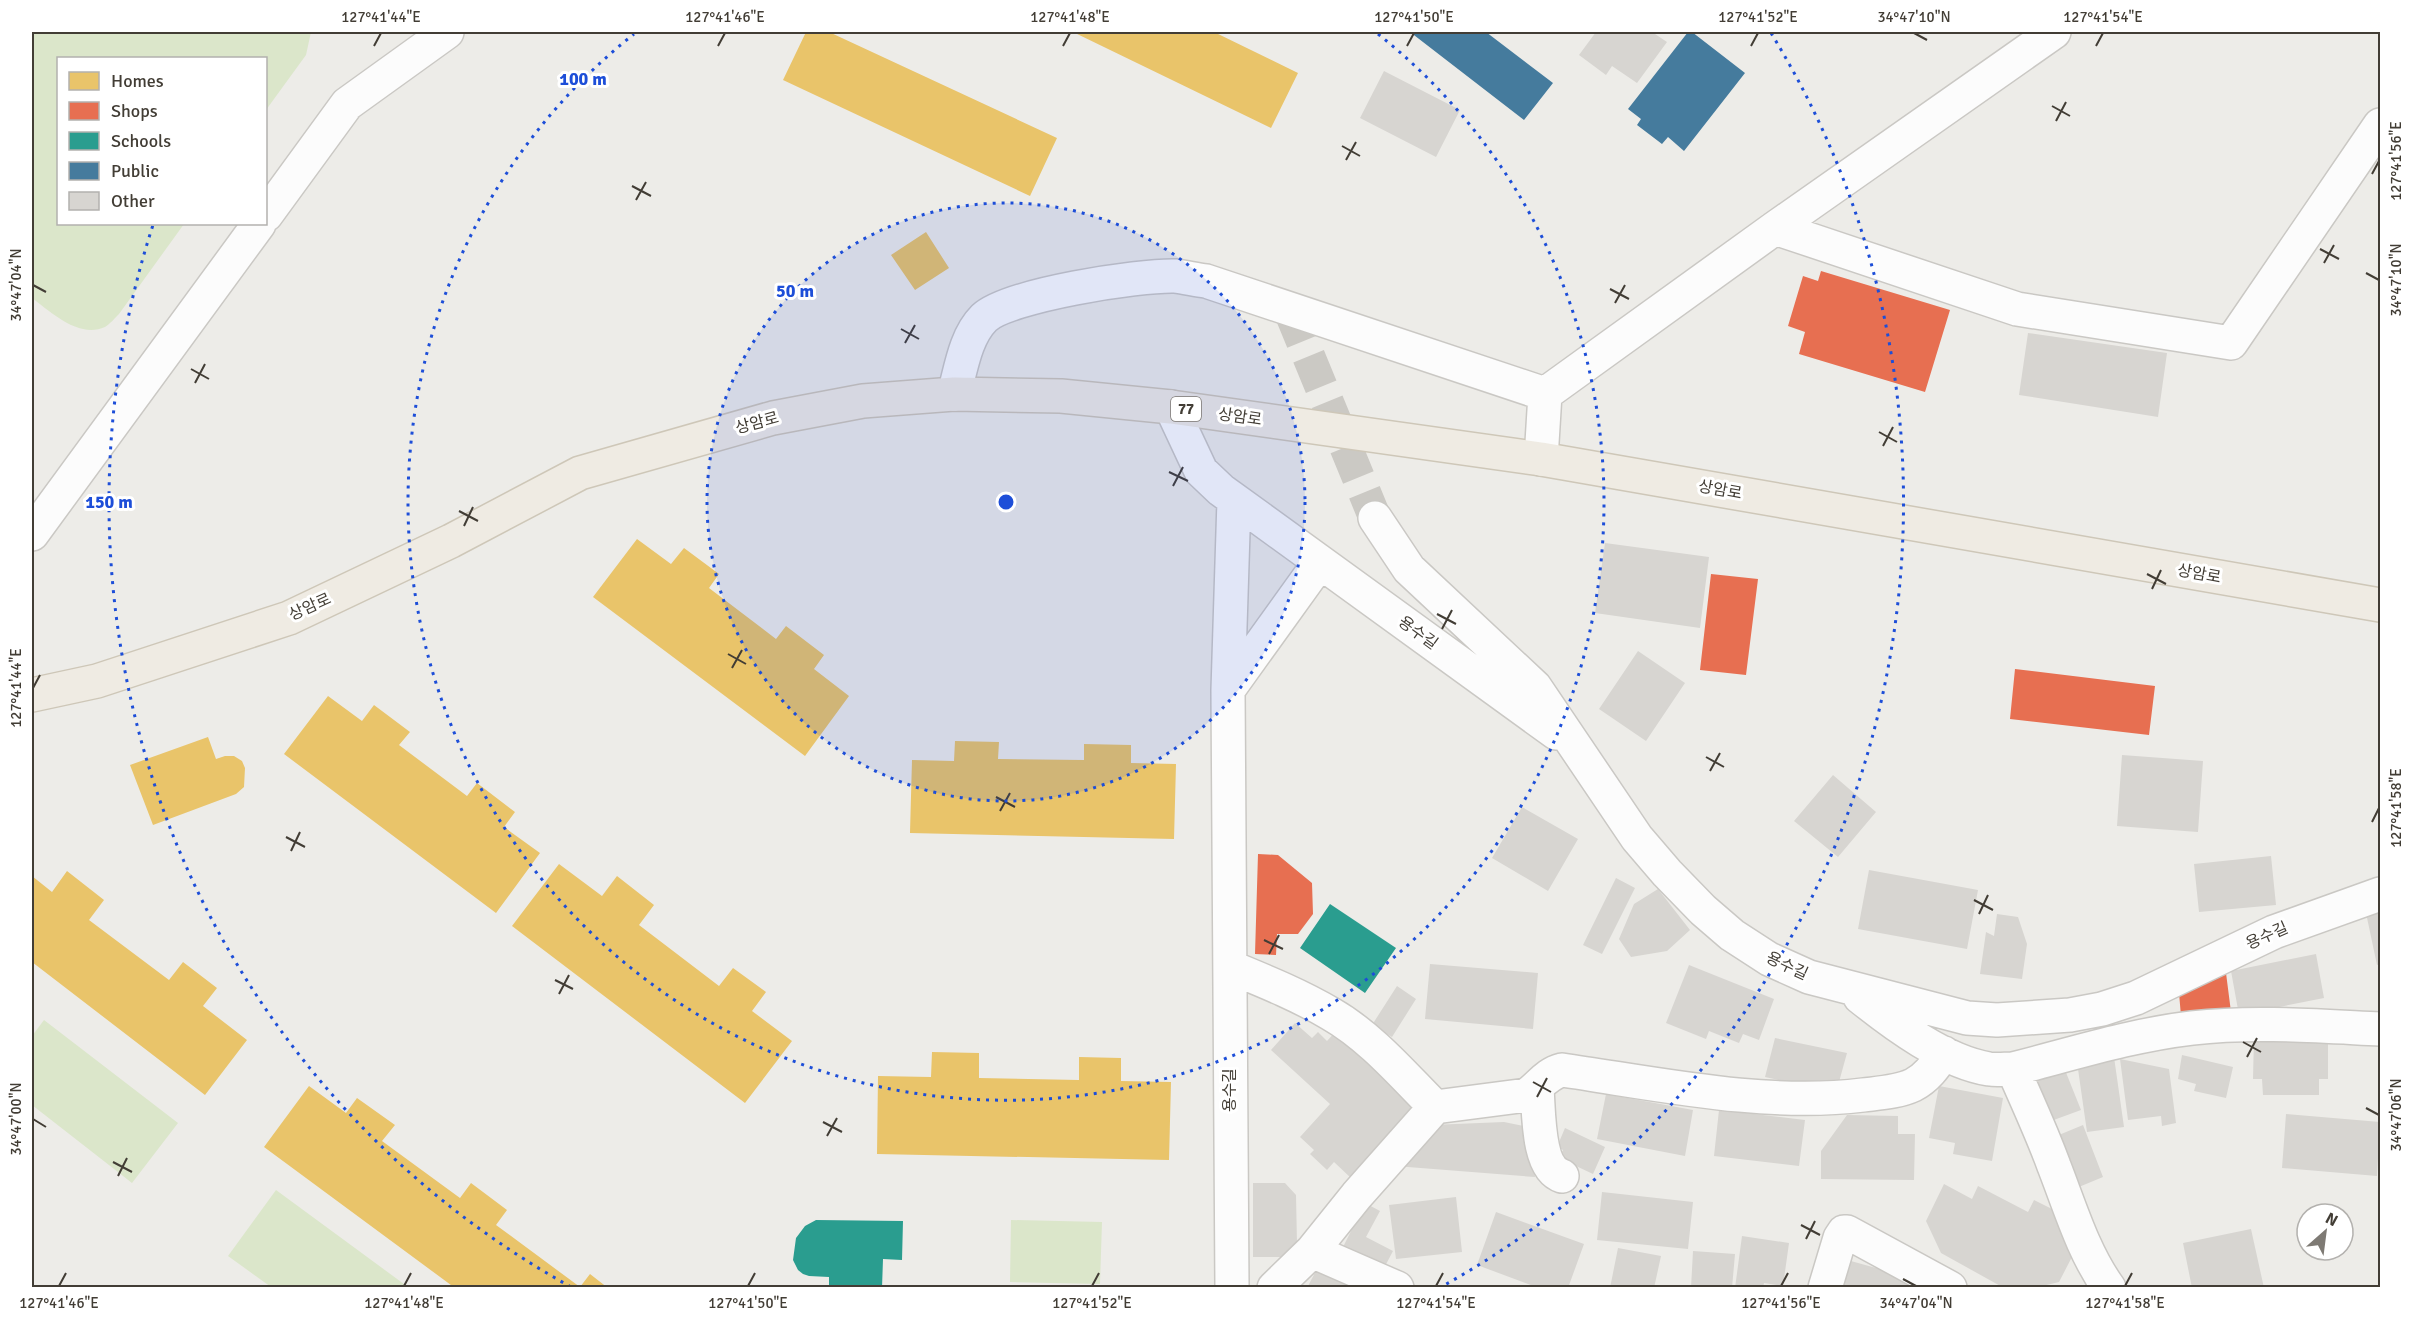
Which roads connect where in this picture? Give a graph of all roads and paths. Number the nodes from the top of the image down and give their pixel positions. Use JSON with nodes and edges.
{"nodes":[{"id":1,"x":447,"y":32,"type":"edge"},
{"id":2,"x":2054,"y":32,"type":"edge"},
{"id":3,"x":2380,"y":125,"type":"edge"},
{"id":4,"x":267,"y":214,"type":"edge"},
{"id":5,"x":258,"y":225,"type":"edge"},
{"id":6,"x":1775,"y":228,"type":"junction"},
{"id":7,"x":954,"y":394,"type":"junction"},
{"id":8,"x":1545,"y":394,"type":"junction"},
{"id":9,"x":1171,"y":407,"type":"junction"},
{"id":10,"x":1541,"y":459,"type":"junction"},
{"id":11,"x":1234,"y":500,"type":"junction"},
{"id":12,"x":1375,"y":518,"type":"tunnel mouth"},
{"id":13,"x":32,"y":534,"type":"edge"},
{"id":14,"x":1320,"y":562,"type":"junction"},
{"id":15,"x":1409,"y":569,"type":"junction"},
{"id":16,"x":1379,"y":605,"type":"junction"},
{"id":17,"x":2380,"y":606,"type":"edge"},
{"id":18,"x":1228,"y":690,"type":"junction"},
{"id":19,"x":32,"y":695,"type":"edge"},
{"id":20,"x":1575,"y":746,"type":"junction"},
{"id":21,"x":2380,"y":894,"type":"edge"},
{"id":22,"x":1230,"y":967,"type":"junction"},
{"id":23,"x":1849,"y":988,"type":"junction"},
{"id":24,"x":2380,"y":1029,"type":"edge"},
{"id":25,"x":1944,"y":1053,"type":"junction"},
{"id":26,"x":2013,"y":1069,"type":"junction"},
{"id":27,"x":1537,"y":1089,"type":"junction"},
{"id":28,"x":1436,"y":1107,"type":"junction"},
{"id":29,"x":1562,"y":1176,"type":"dead end"},
{"id":30,"x":1312,"y":1251,"type":"junction"},
{"id":31,"x":2098,"y":1284,"type":"edge"},
{"id":32,"x":1232,"y":1287,"type":"edge"},
{"id":33,"x":1274,"y":1287,"type":"edge"},
{"id":34,"x":1396,"y":1287,"type":"edge"},
{"id":35,"x":1825,"y":1287,"type":"edge"},
{"id":36,"x":1948,"y":1287,"type":"edge"}],
"edges":[{"from":1,"to":4,"type":"street"},
{"from":2,"to":6,"type":"street"},
{"from":3,"to":6,"type":"street"},
{"from":5,"to":13,"type":"street"},
{"from":6,"to":8,"type":"street"},
{"from":7,"to":8,"type":"street"},
{"from":7,"to":9,"type":"main road","name":"상암로","number":"77"},
{"from":7,"to":19,"type":"main road","name":"상암로","number":"77"},
{"from":8,"to":10,"type":"street"},
{"from":9,"to":10,"type":"main road","name":"상암로","number":"77"},
{"from":9,"to":11,"type":"street","name":"용수길"},
{"from":10,"to":17,"type":"main road","name":"상암로","number":"77"},
{"from":11,"to":14,"type":"street","name":"용수길"},
{"from":11,"to":18,"type":"street","name":"용수길"},
{"from":12,"to":15,"type":"street"},
{"from":14,"to":16,"type":"street","name":"용수길"},
{"from":14,"to":18,"type":"street"},
{"from":15,"to":16,"type":"street"},
{"from":15,"to":20,"type":"street"},
{"from":16,"to":20,"type":"street","name":"용수길"},
{"from":18,"to":22,"type":"street","name":"용수길"},
{"from":20,"to":23,"type":"street","name":"용수길"},
{"from":21,"to":23,"type":"street","name":"용수길"},
{"from":22,"to":28,"type":"street"},
{"from":22,"to":32,"type":"street","name":"용수길"},
{"from":23,"to":25,"type":"street"},
{"from":24,"to":26,"type":"street"},
{"from":25,"to":26,"type":"street"},
{"from":25,"to":27,"type":"street"},
{"from":26,"to":31,"type":"street"},
{"from":27,"to":28,"type":"street"},
{"from":27,"to":29,"type":"street"},
{"from":28,"to":30,"type":"street"},
{"from":30,"to":33,"type":"street"},
{"from":30,"to":34,"type":"street"},
{"from":35,"to":36,"type":"street"}]}
